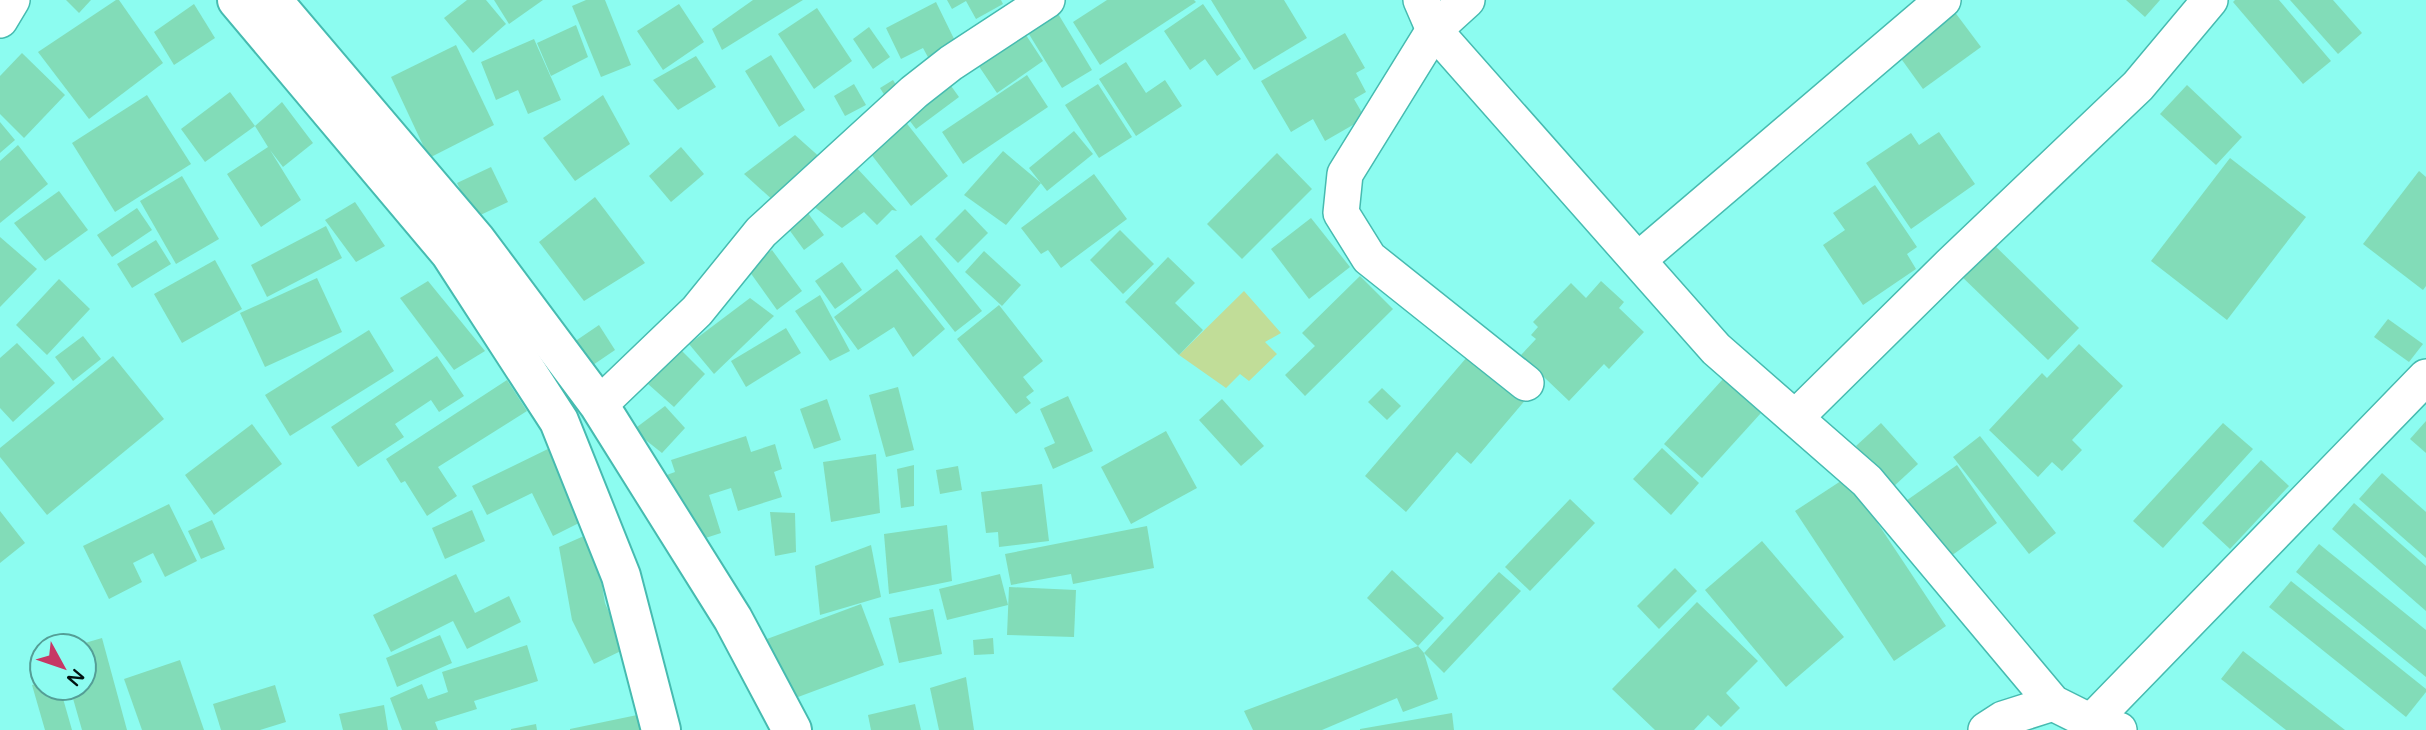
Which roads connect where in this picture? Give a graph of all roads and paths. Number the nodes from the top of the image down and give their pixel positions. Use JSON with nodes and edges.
{"nodes":[{"id":1,"x":12,"y":0,"type":"edge"},
{"id":2,"x":237,"y":0,"type":"edge"},
{"id":3,"x":272,"y":0,"type":"edge"},
{"id":4,"x":1047,"y":0,"type":"edge"},
{"id":5,"x":1467,"y":0,"type":"edge"},
{"id":6,"x":1943,"y":0,"type":"edge"},
{"id":7,"x":2210,"y":0,"type":"edge"},
{"id":8,"x":1428,"y":15,"type":"edge"},
{"id":9,"x":0,"y":20,"type":"edge"},
{"id":10,"x":1638,"y":260,"type":"junction"},
{"id":11,"x":2426,"y":377,"type":"edge"},
{"id":12,"x":1526,"y":383,"type":"dead end"},
{"id":13,"x":599,"y":405,"type":"junction"},
{"id":14,"x":1795,"y":418,"type":"junction"},
{"id":15,"x":2053,"y":703,"type":"junction"},
{"id":16,"x":2105,"y":726,"type":"edge"},
{"id":17,"x":661,"y":730,"type":"edge"},
{"id":18,"x":792,"y":730,"type":"edge"},
{"id":19,"x":1986,"y":730,"type":"edge"}],
"edges":[{"from":1,"to":9,"type":"street"},
{"from":2,"to":17,"type":"street"},
{"from":3,"to":13,"type":"street"},
{"from":4,"to":13,"type":"street"},
{"from":5,"to":8,"type":"street"},
{"from":6,"to":10,"type":"street"},
{"from":7,"to":14,"type":"street"},
{"from":8,"to":10,"type":"street"},
{"from":8,"to":12,"type":"street"},
{"from":10,"to":14,"type":"street"},
{"from":11,"to":16,"type":"street"},
{"from":13,"to":18,"type":"street"},
{"from":14,"to":15,"type":"street"},
{"from":15,"to":16,"type":"street"},
{"from":15,"to":19,"type":"street"}]}
